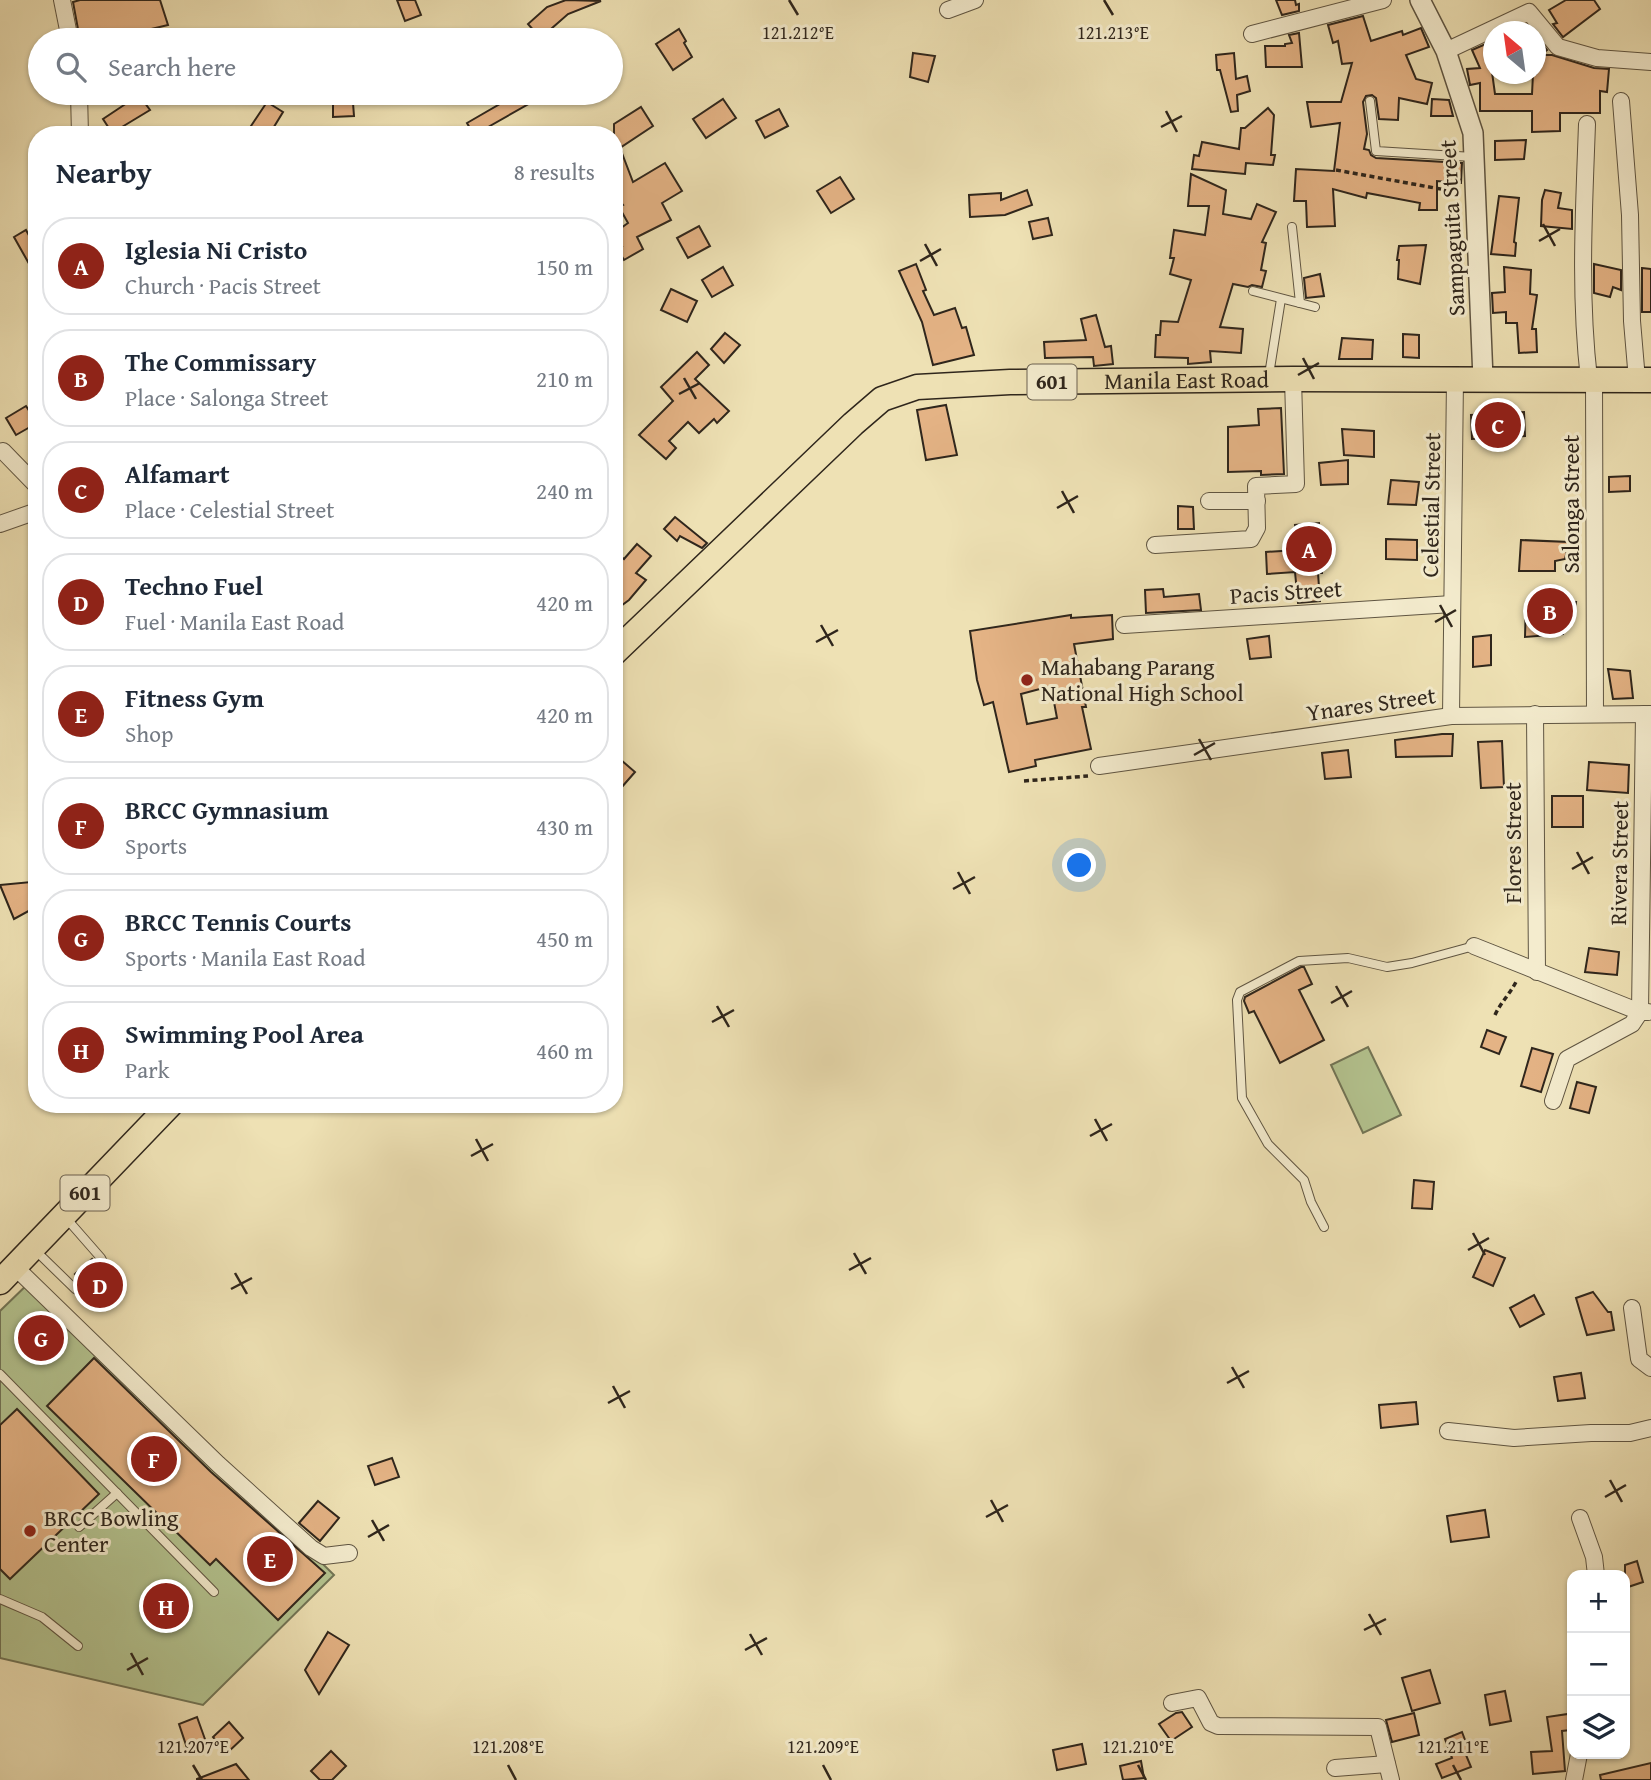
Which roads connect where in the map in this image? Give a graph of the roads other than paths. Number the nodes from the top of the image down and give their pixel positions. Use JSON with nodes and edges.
{"nodes":[{"id":1,"x":62,"y":0,"type":"edge"},
{"id":2,"x":975,"y":0,"type":"edge"},
{"id":3,"x":1383,"y":0,"type":"edge"},
{"id":4,"x":1420,"y":0,"type":"edge"},
{"id":5,"x":948,"y":10,"type":"dead end"},
{"id":6,"x":68,"y":28,"type":"edge"},
{"id":7,"x":1252,"y":34,"type":"dead end"},
{"id":8,"x":1446,"y":51,"type":"junction"},
{"id":9,"x":1651,"y":62,"type":"edge"},
{"id":10,"x":1370,"y":101,"type":"dead end"},
{"id":11,"x":1621,"y":101,"type":"dead end"},
{"id":12,"x":79,"y":105,"type":"edge"},
{"id":13,"x":1587,"y":124,"type":"dead end"},
{"id":14,"x":80,"y":126,"type":"edge"},
{"id":15,"x":1476,"y":158,"type":"junction"},
{"id":16,"x":1292,"y":227,"type":"dead end"},
{"id":17,"x":1254,"y":291,"type":"dead end"},
{"id":18,"x":1281,"y":299,"type":"junction"},
{"id":19,"x":1300,"y":303,"type":"junction"},
{"id":20,"x":1315,"y":307,"type":"dead end"},
{"id":21,"x":1281,"y":379,"type":"junction"},
{"id":22,"x":1455,"y":379,"type":"junction"},
{"id":23,"x":1483,"y":379,"type":"junction"},
{"id":24,"x":1591,"y":379,"type":"junction"},
{"id":25,"x":1644,"y":380,"type":"edge"},
{"id":26,"x":3,"y":451,"type":"dead end"},
{"id":27,"x":28,"y":477,"type":"edge"},
{"id":28,"x":1257,"y":493,"type":"junction"},
{"id":29,"x":1209,"y":501,"type":"dead end"},
{"id":30,"x":28,"y":514,"type":"edge"},
{"id":31,"x":0,"y":524,"type":"edge"},
{"id":32,"x":1155,"y":545,"type":"dead end"},
{"id":33,"x":1452,"y":604,"type":"junction"},
{"id":34,"x":1124,"y":625,"type":"dead end"},
{"id":35,"x":623,"y":644,"type":"edge"},
{"id":36,"x":1535,"y":714,"type":"junction"},
{"id":37,"x":1595,"y":714,"type":"junction"},
{"id":38,"x":1648,"y":714,"type":"edge"},
{"id":39,"x":1451,"y":716,"type":"junction"},
{"id":40,"x":1099,"y":766,"type":"road end"},
{"id":41,"x":1474,"y":946,"type":"joint"},
{"id":42,"x":1531,"y":969,"type":"junction"},
{"id":43,"x":1646,"y":1012,"type":"edge"},
{"id":44,"x":1553,"y":1101,"type":"dead end"},
{"id":45,"x":162,"y":1113,"type":"edge"},
{"id":46,"x":64,"y":1216,"type":"junction"},
{"id":47,"x":1324,"y":1227,"type":"dead end"},
{"id":48,"x":33,"y":1248,"type":"junction"},
{"id":49,"x":7,"y":1275,"type":"edge"},
{"id":50,"x":1632,"y":1308,"type":"dead end"},
{"id":51,"x":1651,"y":1368,"type":"edge"},
{"id":52,"x":0,"y":1374,"type":"edge"},
{"id":53,"x":1651,"y":1429,"type":"edge"},
{"id":54,"x":1448,"y":1431,"type":"dead end"},
{"id":55,"x":117,"y":1493,"type":"junction"},
{"id":56,"x":1580,"y":1518,"type":"dead end"},
{"id":57,"x":79,"y":1527,"type":"dead end"},
{"id":58,"x":349,"y":1553,"type":"dead end"},
{"id":59,"x":1595,"y":1570,"type":"edge"},
{"id":60,"x":214,"y":1592,"type":"dead end"},
{"id":61,"x":0,"y":1599,"type":"edge"},
{"id":62,"x":78,"y":1646,"type":"dead end"},
{"id":63,"x":1172,"y":1703,"type":"dead end"},
{"id":64,"x":1578,"y":1759,"type":"edge"},
{"id":65,"x":1335,"y":1768,"type":"dead end"},
{"id":66,"x":1389,"y":1772,"type":"edge"},
{"id":67,"x":1574,"y":1780,"type":"edge"}],
"edges":[{"from":1,"to":6,"type":"street"},
{"from":2,"to":5,"type":"street"},
{"from":3,"to":7,"type":"street"},
{"from":4,"to":8,"type":"street","name":"Sampaguita Street"},
{"from":8,"to":9,"type":"street"},
{"from":8,"to":15,"type":"street","name":"Sampaguita Street"},
{"from":10,"to":15,"type":"lane"},
{"from":11,"to":25,"type":"street"},
{"from":12,"to":14,"type":"street"},
{"from":13,"to":24,"type":"street","name":"Salonga Street"},
{"from":15,"to":23,"type":"street","name":"Sampaguita Street"},
{"from":16,"to":19,"type":"lane"},
{"from":17,"to":18,"type":"lane"},
{"from":18,"to":19,"type":"lane"},
{"from":18,"to":21,"type":"lane"},
{"from":19,"to":20,"type":"lane"},
{"from":21,"to":22,"type":"main road","name":"Manila East Road","number":"601"},
{"from":21,"to":28,"type":"street"},
{"from":21,"to":35,"type":"main road","name":"Manila East Road","number":"601"},
{"from":22,"to":23,"type":"main road","name":"Manila East Road","number":"601"},
{"from":22,"to":33,"type":"street","name":"Celestial Street"},
{"from":23,"to":24,"type":"main road","name":"Manila East Road","number":"601"},
{"from":24,"to":25,"type":"main road","name":"Manila East Road","number":"601"},
{"from":24,"to":37,"type":"street","name":"Salonga Street"},
{"from":26,"to":27,"type":"street"},
{"from":28,"to":29,"type":"street"},
{"from":28,"to":32,"type":"street"},
{"from":30,"to":31,"type":"street"},
{"from":33,"to":34,"type":"street","name":"Pacis Street"},
{"from":33,"to":39,"type":"street","name":"Celestial Street"},
{"from":36,"to":37,"type":"street","name":"Ynares Street"},
{"from":36,"to":39,"type":"street","name":"Ynares Street"},
{"from":36,"to":42,"type":"street","name":"Flores Street"},
{"from":37,"to":38,"type":"street","name":"Ynares Street"},
{"from":38,"to":43,"type":"street","name":"Rivera Street"},
{"from":39,"to":40,"type":"street","name":"Ynares Street"},
{"from":41,"to":42,"type":"street"},
{"from":41,"to":47,"type":"lane"},
{"from":42,"to":43,"type":"street"},
{"from":43,"to":44,"type":"street"},
{"from":45,"to":46,"type":"main road","number":"601"},
{"from":46,"to":48,"type":"main road","number":"601"},
{"from":46,"to":48,"type":"lane"},
{"from":48,"to":49,"type":"main road","number":"601"},
{"from":49,"to":58,"type":"street"},
{"from":50,"to":51,"type":"street"},
{"from":52,"to":55,"type":"lane"},
{"from":53,"to":54,"type":"street"},
{"from":55,"to":57,"type":"lane"},
{"from":55,"to":60,"type":"lane"},
{"from":56,"to":59,"type":"street"},
{"from":61,"to":62,"type":"lane"},
{"from":63,"to":66,"type":"street"},
{"from":64,"to":67,"type":"street"},
{"from":65,"to":66,"type":"street"}]}
